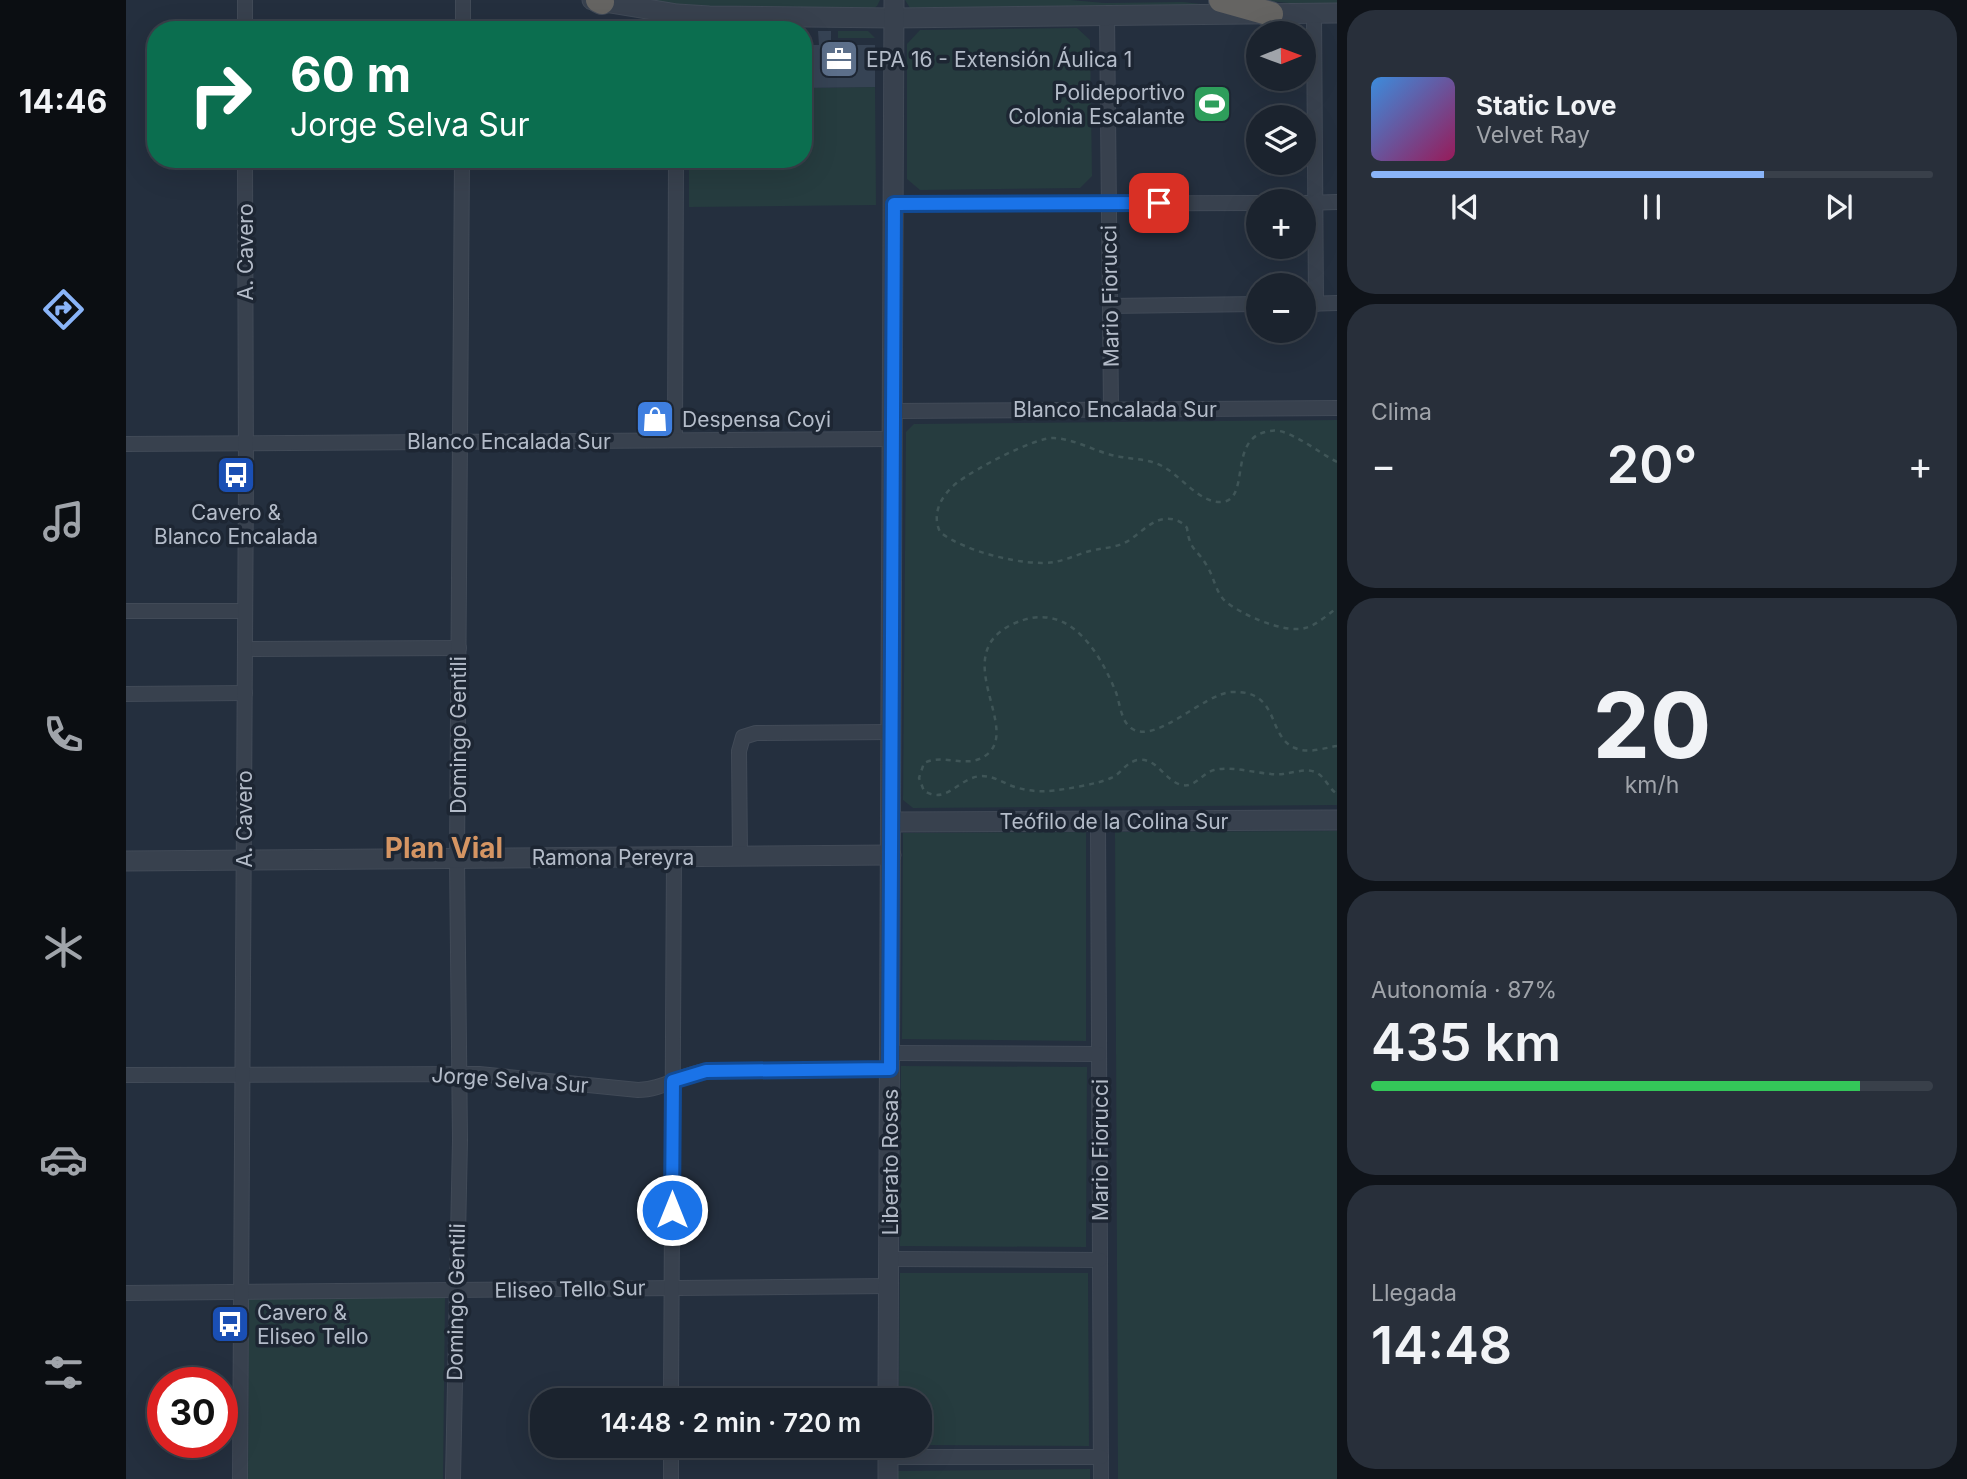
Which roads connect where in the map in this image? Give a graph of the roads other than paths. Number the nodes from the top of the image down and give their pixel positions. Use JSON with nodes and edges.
{"nodes":[{"id":1,"x":245,"y":0,"type":"edge"},
{"id":2,"x":463,"y":0,"type":"edge"},
{"id":3,"x":1221,"y":0,"type":"edge"},
{"id":4,"x":597,"y":1,"type":"edge"},
{"id":5,"x":894,"y":9,"type":"edge"},
{"id":6,"x":1314,"y":13,"type":"junction"},
{"id":7,"x":1337,"y":13,"type":"edge"},
{"id":8,"x":1271,"y":14,"type":"junction"},
{"id":9,"x":1107,"y":15,"type":"junction"},
{"id":10,"x":245,"y":21,"type":"edge"},
{"id":11,"x":463,"y":21,"type":"edge"},
{"id":12,"x":673,"y":21,"type":"edge"},
{"id":13,"x":694,"y":21,"type":"edge"},
{"id":14,"x":245,"y":168,"type":"edge"},
{"id":15,"x":462,"y":168,"type":"edge"},
{"id":16,"x":676,"y":168,"type":"edge"},
{"id":17,"x":1310,"y":189,"type":"edge"},
{"id":18,"x":1316,"y":202,"type":"edge"},
{"id":19,"x":1337,"y":202,"type":"edge"},
{"id":20,"x":1109,"y":203,"type":"junction"},
{"id":21,"x":1246,"y":203,"type":"edge"},
{"id":22,"x":894,"y":204,"type":"junction"},
{"id":23,"x":1337,"y":303,"type":"edge"},
{"id":24,"x":1246,"y":304,"type":"edge"},
{"id":25,"x":1316,"y":304,"type":"edge"},
{"id":26,"x":1110,"y":306,"type":"junction"},
{"id":27,"x":1337,"y":408,"type":"edge"},
{"id":28,"x":1111,"y":409,"type":"junction"},
{"id":29,"x":892,"y":411,"type":"junction"},
{"id":30,"x":892,"y":439,"type":"junction"},
{"id":31,"x":675,"y":440,"type":"junction"},
{"id":32,"x":460,"y":442,"type":"junction"},
{"id":33,"x":246,"y":443,"type":"junction"},
{"id":34,"x":126,"y":444,"type":"edge"},
{"id":35,"x":126,"y":611,"type":"edge"},
{"id":36,"x":245,"y":611,"type":"junction"},
{"id":37,"x":245,"y":649,"type":"junction"},
{"id":38,"x":458,"y":649,"type":"junction"},
{"id":39,"x":245,"y":693,"type":"junction"},
{"id":40,"x":126,"y":694,"type":"edge"},
{"id":41,"x":891,"y":732,"type":"junction"},
{"id":42,"x":1337,"y":820,"type":"edge"},
{"id":43,"x":1098,"y":821,"type":"junction"},
{"id":44,"x":891,"y":822,"type":"junction"},
{"id":45,"x":891,"y":855,"type":"junction"},
{"id":46,"x":674,"y":856,"type":"junction"},
{"id":47,"x":740,"y":856,"type":"junction"},
{"id":48,"x":457,"y":858,"type":"junction"},
{"id":49,"x":244,"y":860,"type":"junction"},
{"id":50,"x":126,"y":861,"type":"edge"},
{"id":51,"x":1099,"y":1054,"type":"junction"},
{"id":52,"x":890,"y":1061,"type":"junction"},
{"id":53,"x":243,"y":1074,"type":"junction"},
{"id":54,"x":459,"y":1074,"type":"junction"},
{"id":55,"x":126,"y":1075,"type":"edge"},
{"id":56,"x":673,"y":1081,"type":"junction"},
{"id":57,"x":889,"y":1259,"type":"junction"},
{"id":58,"x":1100,"y":1260,"type":"junction"},
{"id":59,"x":889,"y":1286,"type":"junction"},
{"id":60,"x":671,"y":1288,"type":"junction"},
{"id":61,"x":456,"y":1290,"type":"junction"},
{"id":62,"x":242,"y":1292,"type":"junction"},
{"id":63,"x":126,"y":1293,"type":"edge"},
{"id":64,"x":671,"y":1388,"type":"edge"},
{"id":65,"x":888,"y":1388,"type":"edge"},
{"id":66,"x":932,"y":1452,"type":"edge"},
{"id":67,"x":1101,"y":1457,"type":"junction"},
{"id":68,"x":671,"y":1458,"type":"edge"},
{"id":69,"x":888,"y":1458,"type":"edge"},
{"id":70,"x":240,"y":1479,"type":"edge"},
{"id":71,"x":453,"y":1479,"type":"edge"},
{"id":72,"x":671,"y":1479,"type":"edge"},
{"id":73,"x":888,"y":1479,"type":"edge"},
{"id":74,"x":1101,"y":1479,"type":"edge"}],
"edges":[{"from":1,"to":10,"type":"street"},
{"from":2,"to":11,"type":"street"},
{"from":3,"to":8,"type":"highway"},
{"from":4,"to":12,"type":"street"},
{"from":5,"to":9,"type":"street"},
{"from":5,"to":13,"type":"street"},
{"from":5,"to":22,"type":"street","name":"Liberato Rosas"},
{"from":6,"to":7,"type":"street"},
{"from":6,"to":8,"type":"street"},
{"from":6,"to":17,"type":"street"},
{"from":8,"to":9,"type":"street"},
{"from":9,"to":20,"type":"street","name":"Mario Fiorucci"},
{"from":14,"to":33,"type":"street","name":"A. Cavero"},
{"from":15,"to":32,"type":"street","name":"Domingo Gentili"},
{"from":16,"to":31,"type":"street"},
{"from":18,"to":19,"type":"street"},
{"from":20,"to":21,"type":"street"},
{"from":20,"to":22,"type":"street"},
{"from":20,"to":26,"type":"street","name":"Mario Fiorucci"},
{"from":22,"to":29,"type":"street","name":"Liberato Rosas"},
{"from":23,"to":25,"type":"street"},
{"from":24,"to":26,"type":"street"},
{"from":26,"to":28,"type":"street","name":"Mario Fiorucci"},
{"from":27,"to":28,"type":"street","name":"Blanco Encalada Sur"},
{"from":28,"to":29,"type":"street","name":"Blanco Encalada Sur"},
{"from":29,"to":30,"type":"street","name":"Liberato Rosas"},
{"from":30,"to":31,"type":"street","name":"Blanco Encalada Sur"},
{"from":30,"to":41,"type":"street","name":"Liberato Rosas"},
{"from":31,"to":32,"type":"street","name":"Blanco Encalada Sur"},
{"from":32,"to":33,"type":"street","name":"Blanco Encalada Sur"},
{"from":32,"to":38,"type":"street","name":"Domingo Gentili"},
{"from":33,"to":34,"type":"street","name":"Blanco Encalada Sur"},
{"from":33,"to":36,"type":"street","name":"A. Cavero"},
{"from":35,"to":36,"type":"street"},
{"from":36,"to":37,"type":"street","name":"A. Cavero"},
{"from":37,"to":38,"type":"street"},
{"from":37,"to":39,"type":"street","name":"A. Cavero"},
{"from":38,"to":48,"type":"street","name":"Domingo Gentili"},
{"from":39,"to":40,"type":"street"},
{"from":39,"to":49,"type":"street","name":"A. Cavero"},
{"from":41,"to":44,"type":"street","name":"Liberato Rosas"},
{"from":41,"to":47,"type":"street"},
{"from":42,"to":43,"type":"street","name":"Teófilo de la Colina Sur"},
{"from":43,"to":44,"type":"street","name":"Teófilo de la Colina Sur"},
{"from":43,"to":51,"type":"street","name":"Mario Fiorucci"},
{"from":44,"to":45,"type":"street","name":"Liberato Rosas"},
{"from":45,"to":47,"type":"street","name":"Ramona Pereyra"},
{"from":45,"to":52,"type":"street","name":"Liberato Rosas"},
{"from":46,"to":47,"type":"street","name":"Ramona Pereyra"},
{"from":46,"to":48,"type":"street","name":"Ramona Pereyra"},
{"from":46,"to":56,"type":"street"},
{"from":48,"to":49,"type":"street","name":"Ramona Pereyra"},
{"from":48,"to":54,"type":"street","name":"Domingo Gentili"},
{"from":49,"to":50,"type":"street","name":"Ramona Pereyra"},
{"from":49,"to":53,"type":"street","name":"A. Cavero"},
{"from":51,"to":52,"type":"street","name":"Jorge Selva Sur"},
{"from":51,"to":58,"type":"street","name":"Mario Fiorucci"},
{"from":52,"to":56,"type":"street","name":"Jorge Selva Sur"},
{"from":52,"to":57,"type":"street","name":"Liberato Rosas"},
{"from":53,"to":54,"type":"street","name":"Jorge Selva Sur"},
{"from":53,"to":55,"type":"street","name":"Jorge Selva Sur"},
{"from":53,"to":62,"type":"street","name":"A. Cavero"},
{"from":54,"to":56,"type":"street","name":"Jorge Selva Sur"},
{"from":54,"to":61,"type":"street","name":"Domingo Gentili"},
{"from":56,"to":60,"type":"street"},
{"from":57,"to":58,"type":"street"},
{"from":57,"to":59,"type":"street","name":"Liberato Rosas"},
{"from":58,"to":67,"type":"street","name":"Mario Fiorucci"},
{"from":59,"to":60,"type":"street","name":"Eliseo Tello Sur"},
{"from":59,"to":65,"type":"street","name":"Liberato Rosas"},
{"from":60,"to":61,"type":"street","name":"Eliseo Tello Sur"},
{"from":60,"to":64,"type":"street"},
{"from":61,"to":62,"type":"street","name":"Eliseo Tello Sur"},
{"from":61,"to":71,"type":"street","name":"Domingo Gentili"},
{"from":62,"to":63,"type":"street","name":"Eliseo Tello Sur"},
{"from":62,"to":70,"type":"street","name":"A. Cavero"},
{"from":66,"to":67,"type":"street"},
{"from":67,"to":74,"type":"street","name":"Mario Fiorucci"},
{"from":68,"to":72,"type":"street"},
{"from":69,"to":73,"type":"street"}]}
